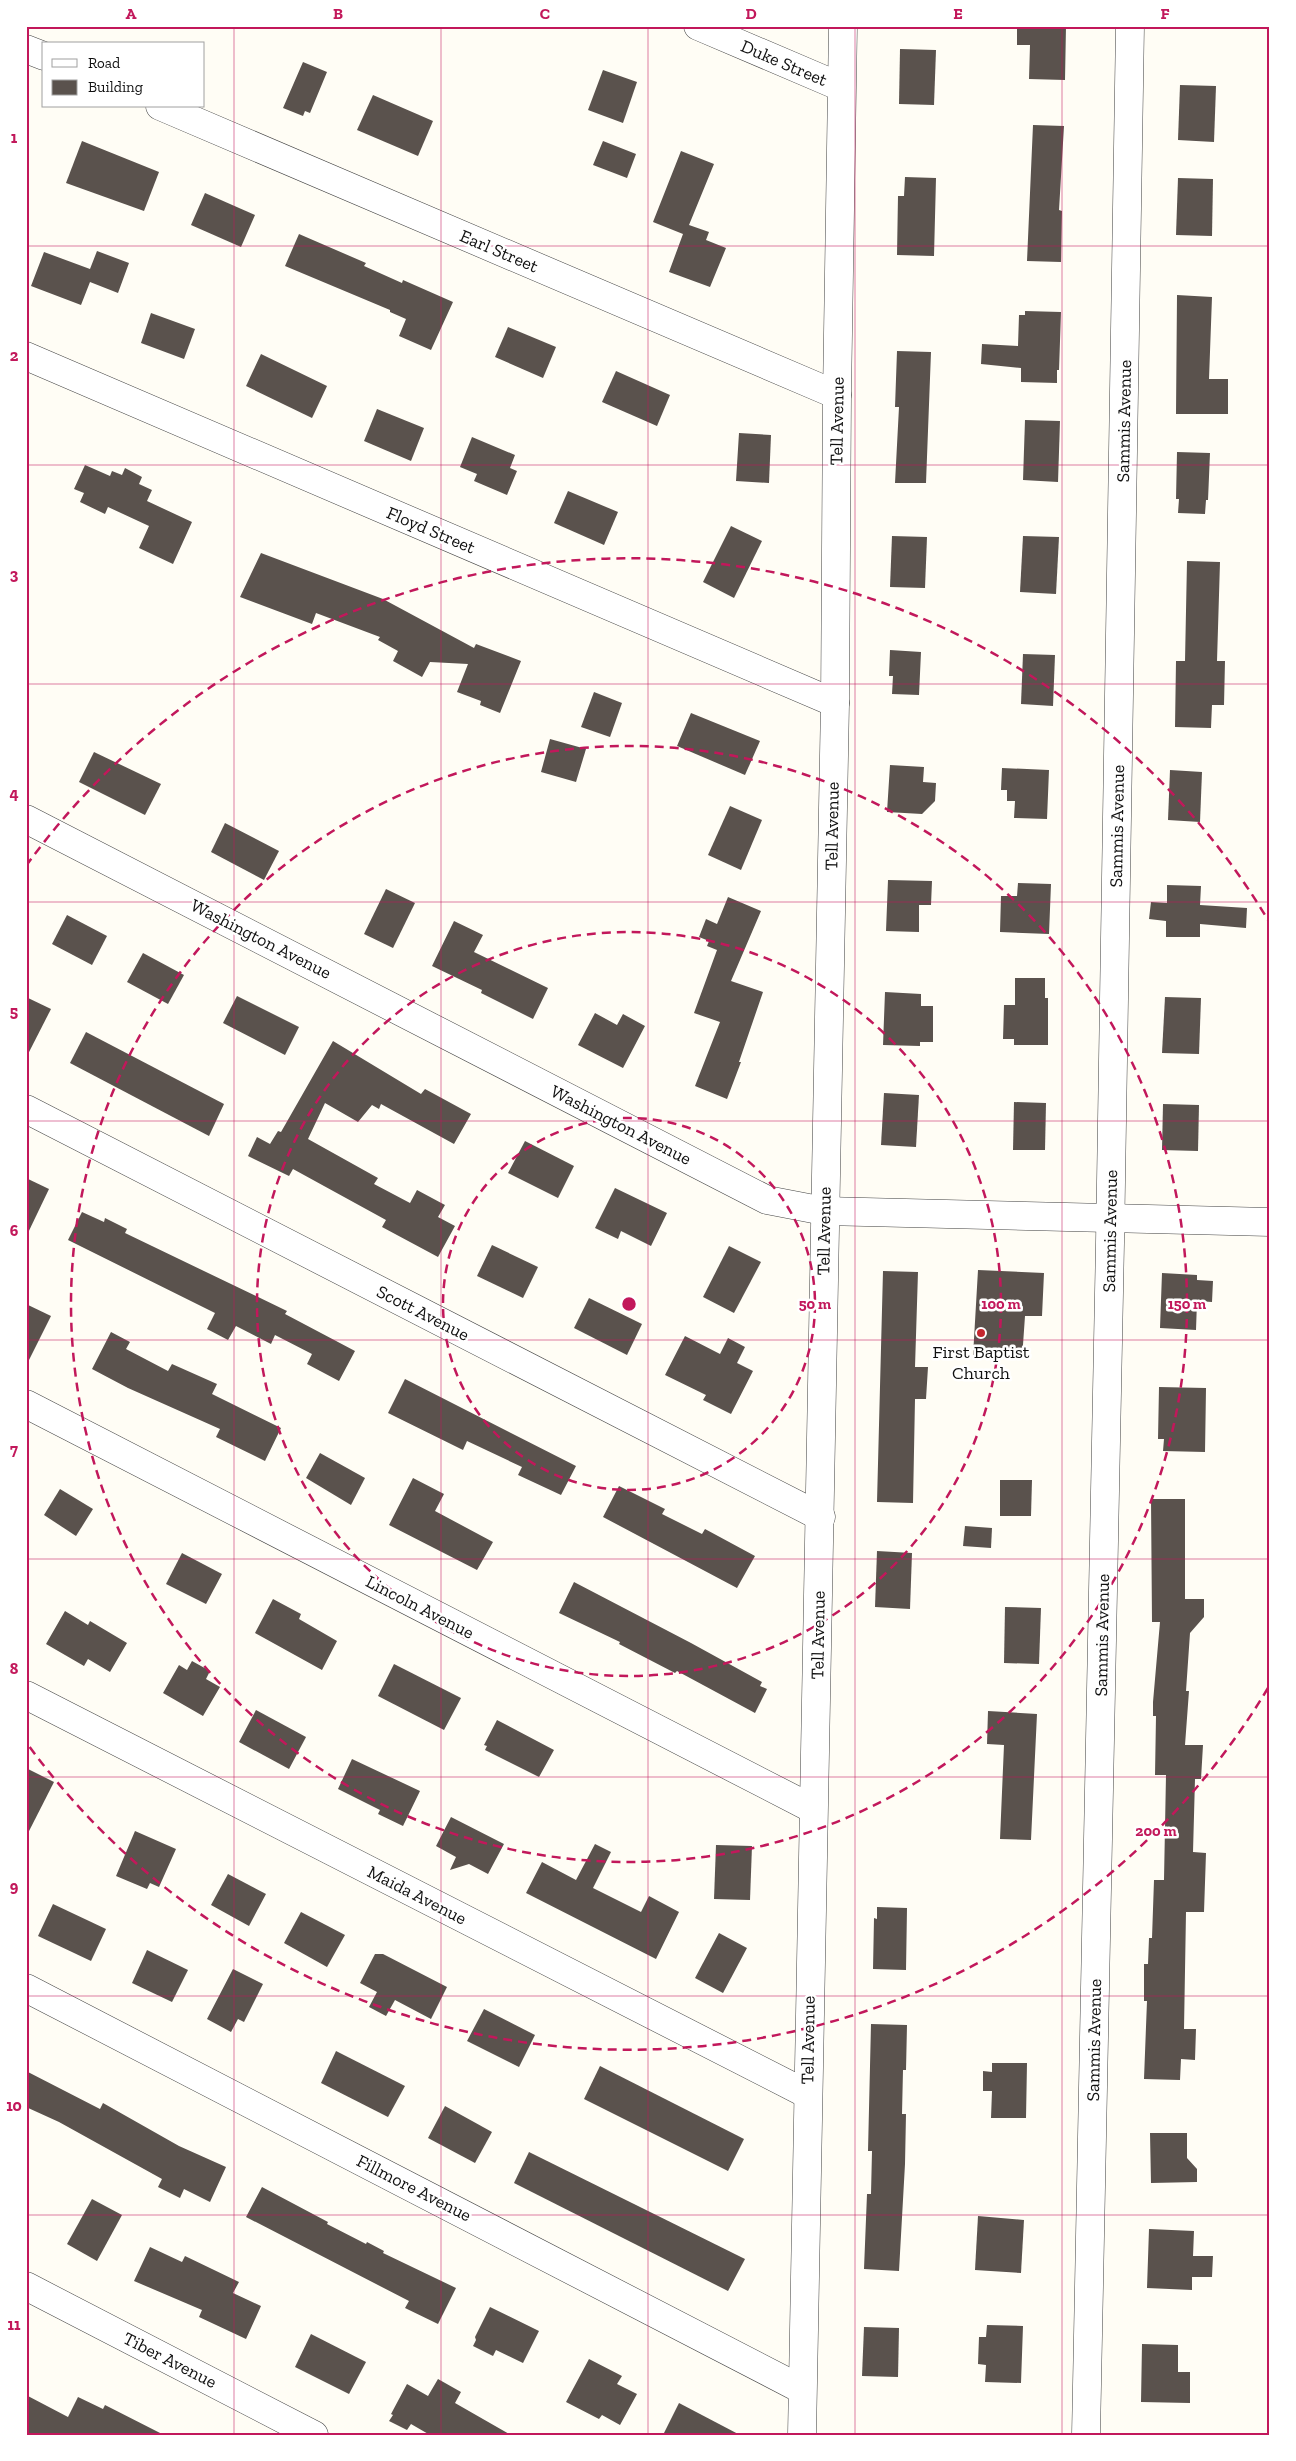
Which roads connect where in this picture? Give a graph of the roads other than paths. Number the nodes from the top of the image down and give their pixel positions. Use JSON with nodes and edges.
{"nodes":[{"id":1,"x":698,"y":26,"type":"edge"},
{"id":2,"x":843,"y":26,"type":"edge"},
{"id":3,"x":1130,"y":26,"type":"edge"},
{"id":4,"x":26,"y":49,"type":"edge"},
{"id":5,"x":42,"y":55,"type":"edge"},
{"id":6,"x":842,"y":87,"type":"junction"},
{"id":7,"x":165,"y":108,"type":"edge"},
{"id":8,"x":26,"y":356,"type":"edge"},
{"id":9,"x":837,"y":395,"type":"junction"},
{"id":10,"x":835,"y":703,"type":"junction"},
{"id":11,"x":26,"y":819,"type":"edge"},
{"id":12,"x":26,"y":1109,"type":"edge"},
{"id":13,"x":824,"y":1211,"type":"junction"},
{"id":14,"x":1110,"y":1220,"type":"junction"},
{"id":15,"x":1270,"y":1222,"type":"edge"},
{"id":16,"x":26,"y":1404,"type":"edge"},
{"id":17,"x":821,"y":1517,"type":"junction"},
{"id":18,"x":26,"y":1695,"type":"edge"},
{"id":19,"x":813,"y":1809,"type":"junction"},
{"id":20,"x":26,"y":1988,"type":"edge"},
{"id":21,"x":807,"y":2094,"type":"junction"},
{"id":22,"x":26,"y":2286,"type":"edge"},
{"id":23,"x":801,"y":2389,"type":"junction"},
{"id":24,"x":314,"y":2435,"type":"edge"},
{"id":25,"x":802,"y":2435,"type":"edge"},
{"id":26,"x":1086,"y":2435,"type":"edge"}],
"edges":[{"from":1,"to":6,"type":"street","name":"Duke Street"},
{"from":2,"to":6,"type":"street","name":"Tell Avenue"},
{"from":3,"to":14,"type":"street","name":"Sammis Avenue"},
{"from":4,"to":5,"type":"street"},
{"from":6,"to":9,"type":"street","name":"Tell Avenue"},
{"from":7,"to":9,"type":"street","name":"Earl Street"},
{"from":8,"to":10,"type":"street","name":"Floyd Street"},
{"from":9,"to":10,"type":"street","name":"Tell Avenue"},
{"from":10,"to":13,"type":"street","name":"Tell Avenue"},
{"from":11,"to":13,"type":"street","name":"Washington Avenue"},
{"from":12,"to":17,"type":"street","name":"Scott Avenue"},
{"from":13,"to":14,"type":"street","name":"Washington Avenue"},
{"from":13,"to":17,"type":"street","name":"Tell Avenue"},
{"from":14,"to":15,"type":"street","name":"Washington Avenue"},
{"from":14,"to":26,"type":"street","name":"Sammis Avenue"},
{"from":16,"to":19,"type":"street","name":"Lincoln Avenue"},
{"from":17,"to":19,"type":"street","name":"Tell Avenue"},
{"from":18,"to":21,"type":"street","name":"Maida Avenue"},
{"from":19,"to":21,"type":"street","name":"Tell Avenue"},
{"from":20,"to":23,"type":"street","name":"Fillmore Avenue"},
{"from":21,"to":23,"type":"street","name":"Tell Avenue"},
{"from":22,"to":24,"type":"street","name":"Tiber Avenue"},
{"from":23,"to":25,"type":"street","name":"Tell Avenue"}]}
